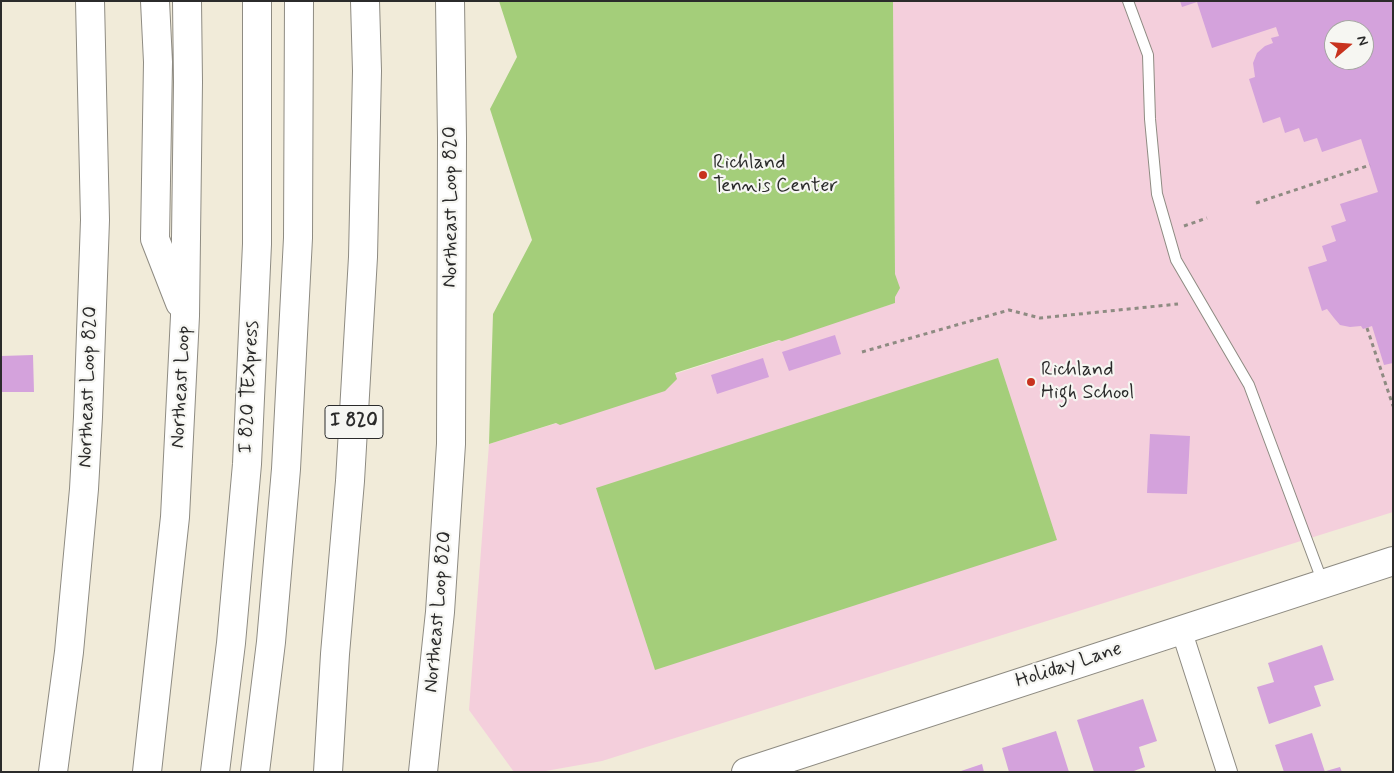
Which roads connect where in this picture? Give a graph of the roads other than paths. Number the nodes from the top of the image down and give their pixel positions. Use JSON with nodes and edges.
{"nodes":[{"id":1,"x":90,"y":1,"type":"edge"},
{"id":2,"x":155,"y":1,"type":"edge"},
{"id":3,"x":187,"y":1,"type":"edge"},
{"id":4,"x":257,"y":1,"type":"edge"},
{"id":5,"x":299,"y":1,"type":"edge"},
{"id":6,"x":364,"y":1,"type":"edge"},
{"id":7,"x":384,"y":1,"type":"edge"},
{"id":8,"x":450,"y":1,"type":"edge"},
{"id":9,"x":1128,"y":1,"type":"edge"},
{"id":10,"x":367,"y":71,"type":"junction"},
{"id":11,"x":185,"y":316,"type":"junction"},
{"id":12,"x":1393,"y":561,"type":"edge"},
{"id":13,"x":1323,"y":584,"type":"junction"},
{"id":14,"x":1181,"y":629,"type":"junction"},
{"id":15,"x":424,"y":771,"type":"edge"},
{"id":16,"x":54,"y":772,"type":"edge"},
{"id":17,"x":147,"y":772,"type":"edge"},
{"id":18,"x":215,"y":772,"type":"edge"},
{"id":19,"x":255,"y":772,"type":"edge"},
{"id":20,"x":328,"y":772,"type":"edge"},
{"id":21,"x":746,"y":772,"type":"edge"},
{"id":22,"x":1227,"y":772,"type":"edge"}],
"edges":[{"from":1,"to":16,"type":"main road","name":"Northeast Loop 820"},
{"from":2,"to":11,"type":"main road"},
{"from":3,"to":11,"type":"main road","name":"Northeast Loop"},
{"from":4,"to":18,"type":"main road","name":"I 820 TEXpress"},
{"from":5,"to":19,"type":"main road","name":"I 820 TEXpress"},
{"from":6,"to":10,"type":"main road","number":"I 820"},
{"from":7,"to":10,"type":"main road"},
{"from":8,"to":15,"type":"main road","name":"Northeast Loop 820"},
{"from":9,"to":13,"type":"lane"},
{"from":10,"to":20,"type":"main road","number":"I 820"},
{"from":11,"to":17,"type":"main road","name":"Northeast Loop"},
{"from":12,"to":13,"type":"main road","name":"Holiday Lane"},
{"from":13,"to":14,"type":"main road","name":"Holiday Lane"},
{"from":14,"to":21,"type":"main road","name":"Holiday Lane"},
{"from":14,"to":22,"type":"street"}]}
